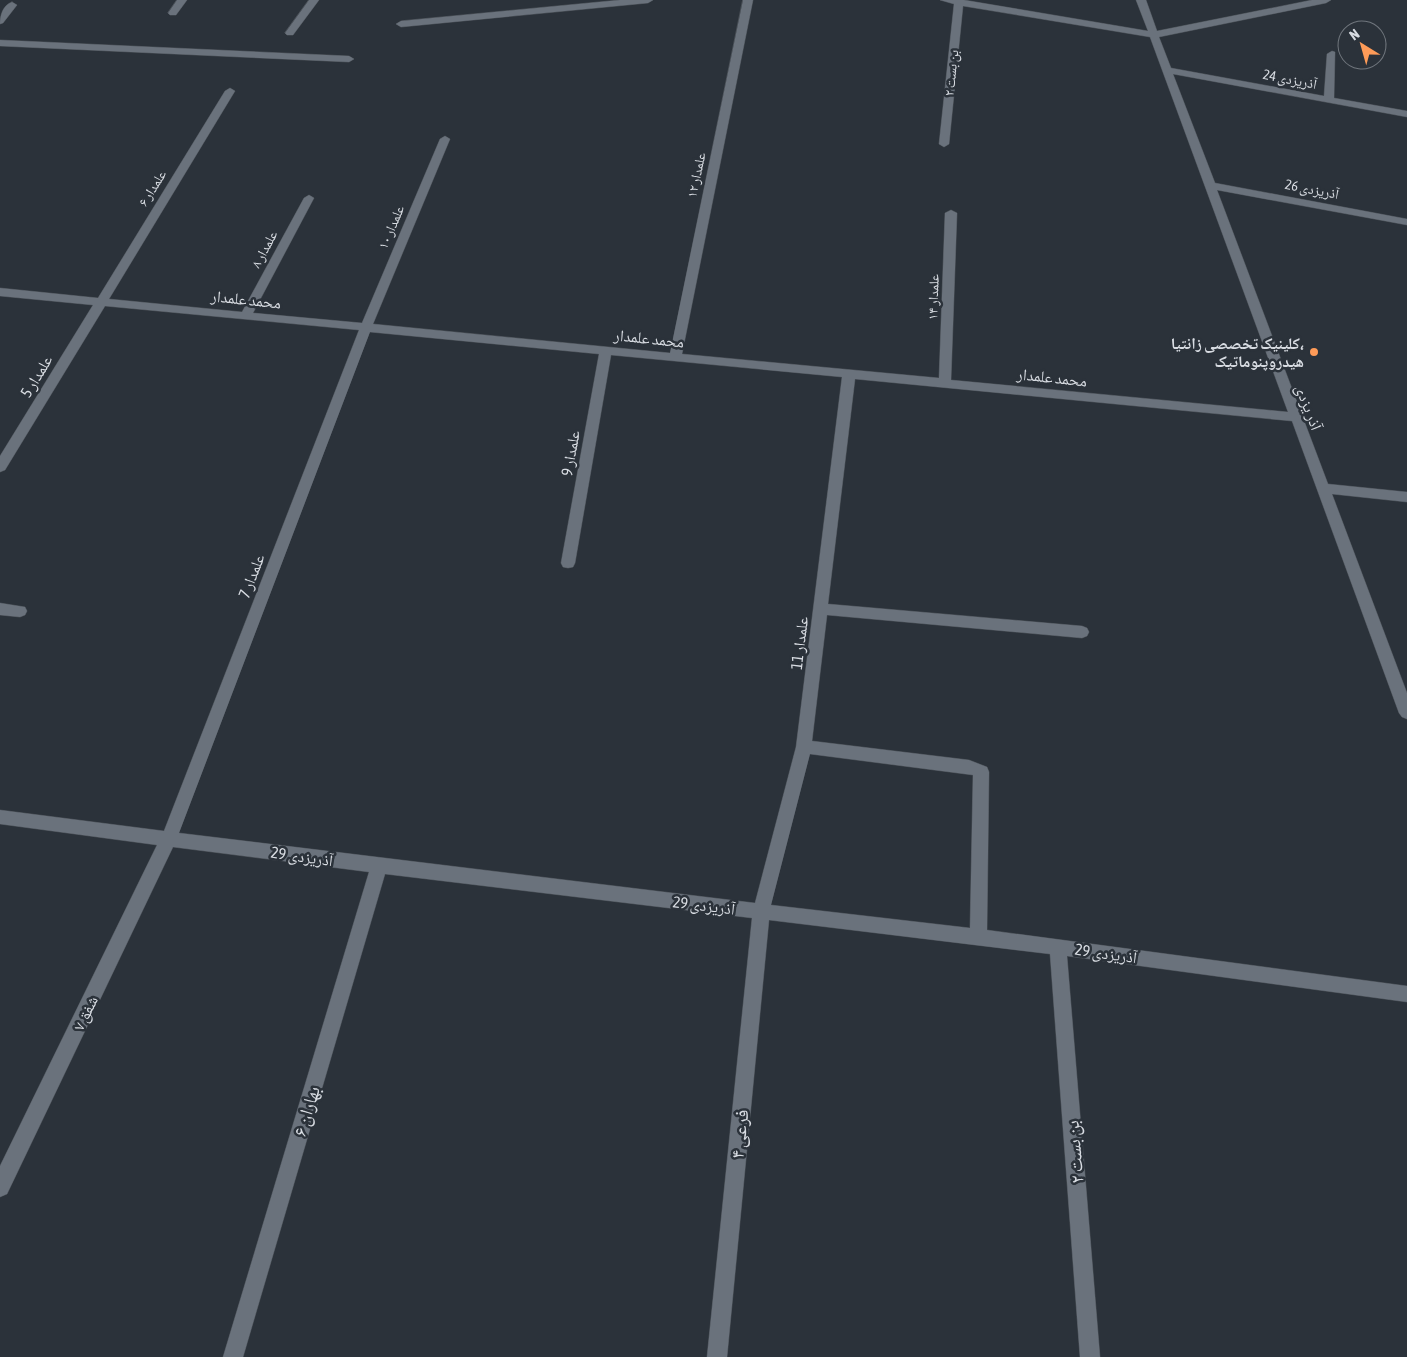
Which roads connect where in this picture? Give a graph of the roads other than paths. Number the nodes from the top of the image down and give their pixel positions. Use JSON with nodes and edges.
{"nodes":[{"id":1,"x":182,"y":0,"type":"edge"},
{"id":2,"x":314,"y":0,"type":"edge"},
{"id":3,"x":524,"y":0,"type":"edge"},
{"id":4,"x":642,"y":0,"type":"edge"},
{"id":5,"x":648,"y":0,"type":"edge"},
{"id":6,"x":748,"y":0,"type":"edge"},
{"id":7,"x":945,"y":0,"type":"edge"},
{"id":8,"x":1141,"y":0,"type":"edge"},
{"id":9,"x":1326,"y":0,"type":"edge"},
{"id":10,"x":959,"y":1,"type":"edge"},
{"id":11,"x":15,"y":3,"type":"edge"},
{"id":12,"x":0,"y":4,"type":"edge"},
{"id":13,"x":173,"y":13,"type":"dead end"},
{"id":14,"x":526,"y":13,"type":"junction"},
{"id":15,"x":0,"y":21,"type":"edge"},
{"id":16,"x":401,"y":24,"type":"dead end"},
{"id":17,"x":290,"y":33,"type":"dead end"},
{"id":18,"x":1153,"y":35,"type":"junction"},
{"id":19,"x":0,"y":43,"type":"edge"},
{"id":20,"x":1332,"y":54,"type":"dead end"},
{"id":21,"x":349,"y":59,"type":"dead end"},
{"id":22,"x":1168,"y":70,"type":"junction"},
{"id":23,"x":230,"y":91,"type":"dead end"},
{"id":24,"x":1329,"y":100,"type":"junction"},
{"id":25,"x":1407,"y":114,"type":"edge"},
{"id":26,"x":445,"y":139,"type":"dead end"},
{"id":27,"x":944,"y":144,"type":"dead end"},
{"id":28,"x":1211,"y":186,"type":"junction"},
{"id":29,"x":309,"y":198,"type":"dead end"},
{"id":30,"x":951,"y":213,"type":"dead end"},
{"id":31,"x":1407,"y":222,"type":"edge"},
{"id":32,"x":0,"y":292,"type":"edge"},
{"id":33,"x":100,"y":302,"type":"junction"},
{"id":34,"x":246,"y":315,"type":"junction"},
{"id":35,"x":366,"y":327,"type":"junction"},
{"id":36,"x":606,"y":350,"type":"junction"},
{"id":37,"x":675,"y":357,"type":"junction"},
{"id":38,"x":849,"y":374,"type":"junction"},
{"id":39,"x":945,"y":383,"type":"junction"},
{"id":40,"x":1295,"y":417,"type":"junction"},
{"id":41,"x":0,"y":467,"type":"edge"},
{"id":42,"x":1324,"y":488,"type":"junction"},
{"id":43,"x":1407,"y":497,"type":"edge"},
{"id":44,"x":568,"y":563,"type":"dead end"},
{"id":45,"x":0,"y":609,"type":"edge"},
{"id":46,"x":821,"y":609,"type":"junction"},
{"id":47,"x":20,"y":611,"type":"dead end"},
{"id":48,"x":1082,"y":632,"type":"dead end"},
{"id":49,"x":1407,"y":713,"type":"edge"},
{"id":50,"x":804,"y":747,"type":"junction"},
{"id":51,"x":0,"y":817,"type":"edge"},
{"id":52,"x":169,"y":838,"type":"junction"},
{"id":53,"x":379,"y":866,"type":"junction"},
{"id":54,"x":761,"y":912,"type":"junction"},
{"id":55,"x":978,"y":937,"type":"junction"},
{"id":56,"x":1058,"y":947,"type":"junction"},
{"id":57,"x":1407,"y":994,"type":"edge"},
{"id":58,"x":0,"y":1188,"type":"edge"},
{"id":59,"x":233,"y":1357,"type":"edge"},
{"id":60,"x":717,"y":1357,"type":"edge"},
{"id":61,"x":1090,"y":1357,"type":"edge"}],
"edges":[{"from":1,"to":13,"type":"street"},
{"from":2,"to":17,"type":"street"},
{"from":3,"to":14,"type":"street"},
{"from":4,"to":5,"type":"street"},
{"from":4,"to":14,"type":"street"},
{"from":6,"to":37,"type":"street","name":"علمدار ۱۲"},
{"from":7,"to":10,"type":"street"},
{"from":8,"to":18,"type":"street","name":"آذر یزدی"},
{"from":9,"to":18,"type":"street"},
{"from":10,"to":18,"type":"street"},
{"from":10,"to":27,"type":"street","name":"بن بست ۲"},
{"from":11,"to":12,"type":"street"},
{"from":11,"to":15,"type":"street"},
{"from":14,"to":16,"type":"street"},
{"from":18,"to":22,"type":"street","name":"آذر یزدی"},
{"from":19,"to":21,"type":"street"},
{"from":20,"to":24,"type":"street"},
{"from":22,"to":24,"type":"street","name":"آذریزدی 24"},
{"from":22,"to":28,"type":"street","name":"آذر یزدی"},
{"from":23,"to":33,"type":"street","name":"علمدار ۶"},
{"from":24,"to":25,"type":"street","name":"آذریزدی 24"},
{"from":26,"to":35,"type":"street","name":"علمدار ۱۰"},
{"from":28,"to":31,"type":"street","name":"آذریزدی 26"},
{"from":28,"to":40,"type":"street","name":"آذر یزدی"},
{"from":29,"to":34,"type":"street","name":"علمدار ۸"},
{"from":30,"to":39,"type":"street","name":"علمدار ۱۴"},
{"from":32,"to":33,"type":"street","name":"محمد علمدار"},
{"from":33,"to":34,"type":"street","name":"محمد علمدار"},
{"from":33,"to":41,"type":"street","name":"علمدار 5"},
{"from":34,"to":35,"type":"street","name":"محمد علمدار"},
{"from":35,"to":36,"type":"street","name":"محمد علمدار"},
{"from":35,"to":52,"type":"street","name":"علمدار 7"},
{"from":36,"to":37,"type":"street","name":"محمد علمدار"},
{"from":36,"to":44,"type":"street","name":"علمدار 9"},
{"from":37,"to":38,"type":"street","name":"محمد علمدار"},
{"from":38,"to":39,"type":"street","name":"محمد علمدار"},
{"from":38,"to":46,"type":"street","name":"علمدار 11"},
{"from":39,"to":40,"type":"street","name":"محمد علمدار"},
{"from":40,"to":42,"type":"street","name":"آذر یزدی"},
{"from":42,"to":43,"type":"street"},
{"from":42,"to":49,"type":"street","name":"آذر یزدی"},
{"from":45,"to":47,"type":"street"},
{"from":46,"to":48,"type":"street"},
{"from":46,"to":50,"type":"street","name":"علمدار 11"},
{"from":50,"to":54,"type":"street","name":"علمدار 11"},
{"from":50,"to":55,"type":"street"},
{"from":51,"to":52,"type":"street","name":"آذریزدی 29"},
{"from":52,"to":53,"type":"street","name":"آذریزدی 29"},
{"from":52,"to":58,"type":"street","name":"شفق ۷"},
{"from":53,"to":54,"type":"street","name":"آذریزدی 29"},
{"from":53,"to":59,"type":"street","name":"بهاران ۶"},
{"from":54,"to":55,"type":"street","name":"آذریزدی 29"},
{"from":54,"to":60,"type":"street","name":"فرعی ۴"},
{"from":55,"to":56,"type":"street","name":"آذریزدی 29"},
{"from":56,"to":57,"type":"street","name":"آذریزدی 29"},
{"from":56,"to":61,"type":"street","name":"بن بست ۲"}]}
